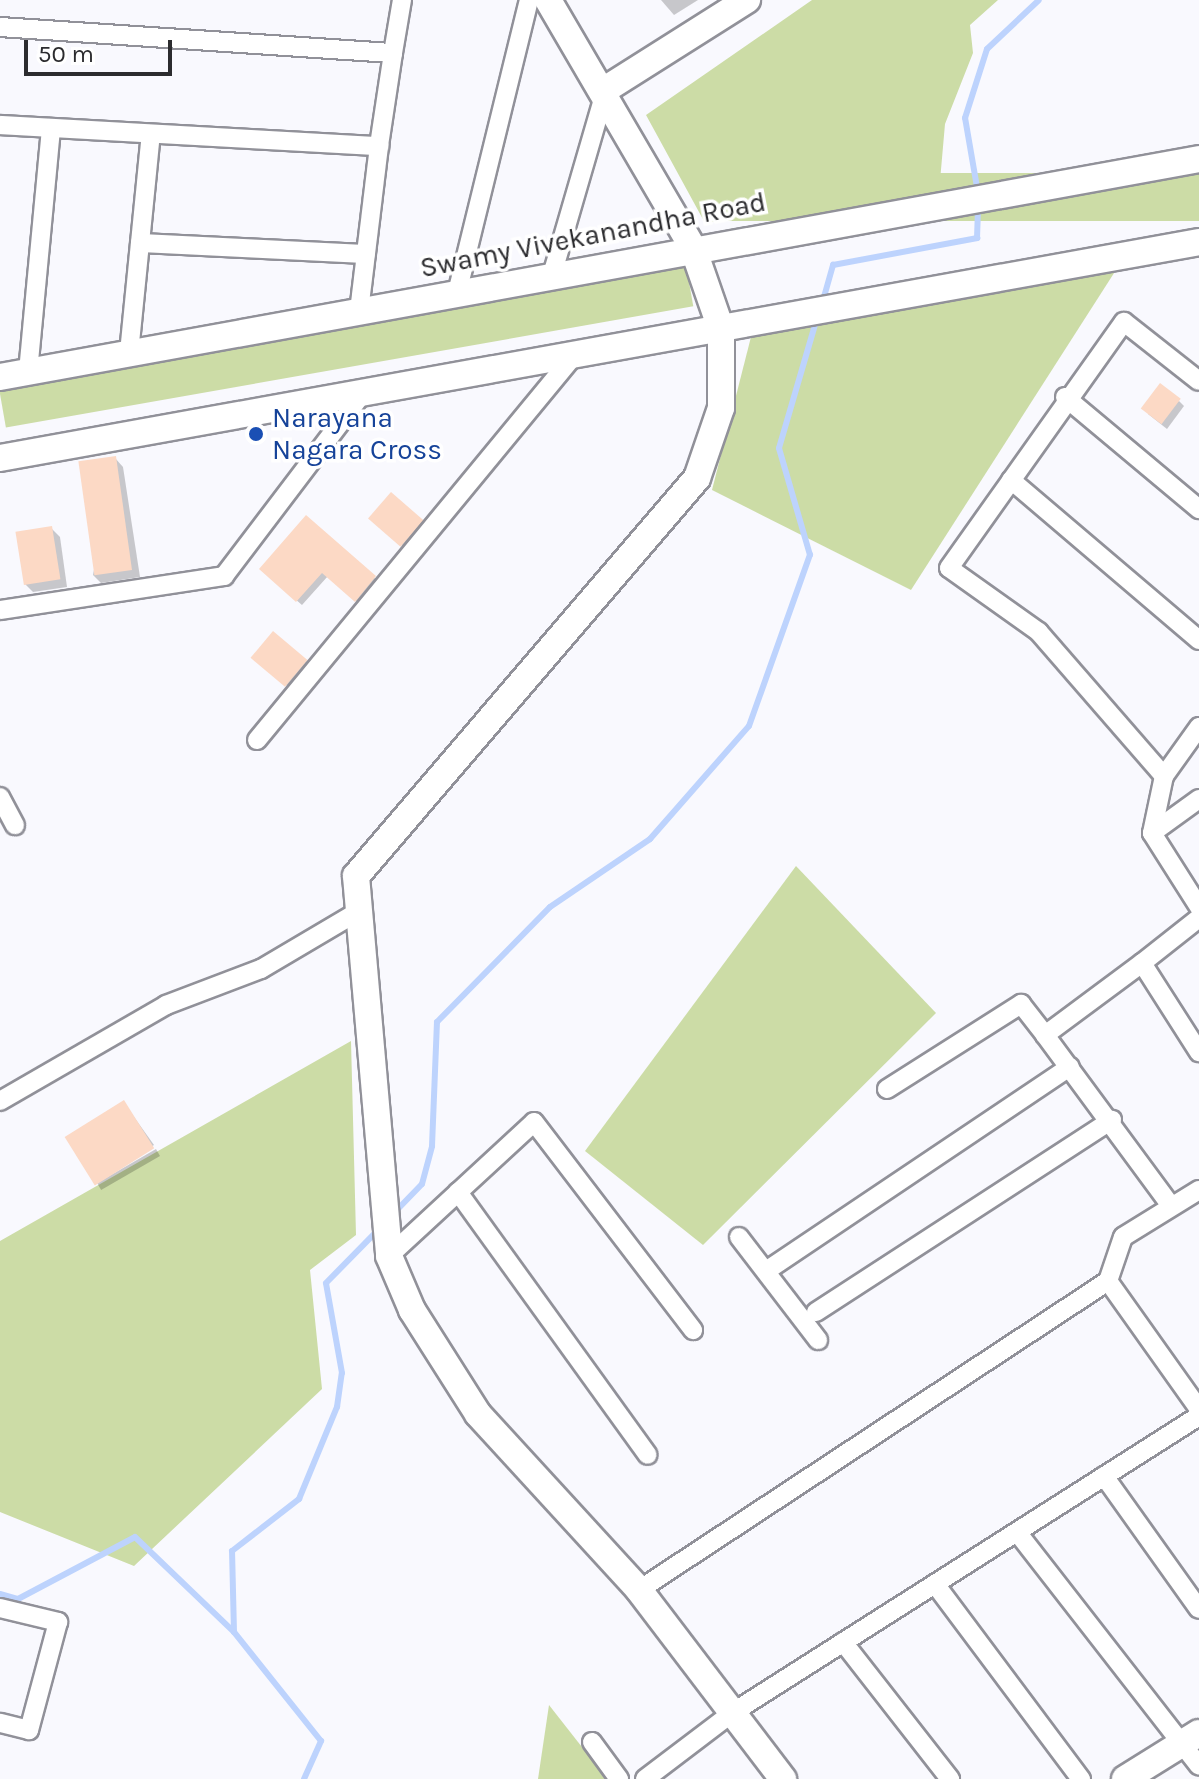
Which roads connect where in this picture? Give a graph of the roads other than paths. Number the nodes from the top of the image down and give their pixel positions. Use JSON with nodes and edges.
{"nodes":[{"id":1,"x":402,"y":0,"type":"edge"},
{"id":2,"x":529,"y":0,"type":"edge"},
{"id":3,"x":548,"y":0,"type":"edge"},
{"id":4,"x":747,"y":0,"type":"edge"},
{"id":5,"x":0,"y":27,"type":"edge"},
{"id":6,"x":393,"y":53,"type":"junction"},
{"id":7,"x":606,"y":89,"type":"junction"},
{"id":8,"x":0,"y":125,"type":"edge"},
{"id":9,"x":51,"y":128,"type":"junction"},
{"id":10,"x":151,"y":134,"type":"junction"},
{"id":11,"x":379,"y":146,"type":"junction"},
{"id":12,"x":1199,"y":159,"type":"edge"},
{"id":13,"x":1199,"y":242,"type":"edge"},
{"id":14,"x":140,"y":243,"type":"junction"},
{"id":15,"x":693,"y":248,"type":"junction"},
{"id":16,"x":366,"y":254,"type":"junction"},
{"id":17,"x":552,"y":275,"type":"junction"},
{"id":18,"x":457,"y":293,"type":"junction"},
{"id":19,"x":359,"y":311,"type":"junction"},
{"id":20,"x":721,"y":329,"type":"junction"},
{"id":21,"x":129,"y":353,"type":"junction"},
{"id":22,"x":574,"y":356,"type":"junction"},
{"id":23,"x":28,"y":372,"type":"junction"},
{"id":24,"x":0,"y":377,"type":"edge"},
{"id":25,"x":1199,"y":381,"type":"edge"},
{"id":26,"x":362,"y":394,"type":"junction"},
{"id":27,"x":1065,"y":397,"type":"junction"},
{"id":28,"x":0,"y":458,"type":"edge"},
{"id":29,"x":1011,"y":480,"type":"junction"},
{"id":30,"x":1199,"y":509,"type":"edge"},
{"id":31,"x":0,"y":610,"type":"edge"},
{"id":32,"x":1199,"y":640,"type":"edge"},
{"id":33,"x":1199,"y":727,"type":"edge"},
{"id":34,"x":257,"y":740,"type":"dead end"},
{"id":35,"x":1164,"y":776,"type":"junction"},
{"id":36,"x":0,"y":797,"type":"edge"},
{"id":37,"x":1199,"y":799,"type":"edge"},
{"id":38,"x":15,"y":825,"type":"dead end"},
{"id":39,"x":1152,"y":833,"type":"junction"},
{"id":40,"x":1199,"y":907,"type":"edge"},
{"id":41,"x":359,"y":911,"type":"junction"},
{"id":42,"x":1199,"y":918,"type":"edge"},
{"id":43,"x":1142,"y":963,"type":"junction"},
{"id":44,"x":1045,"y":1035,"type":"junction"},
{"id":45,"x":1199,"y":1052,"type":"edge"},
{"id":46,"x":1070,"y":1067,"type":"junction"},
{"id":47,"x":887,"y":1089,"type":"dead end"},
{"id":48,"x":0,"y":1101,"type":"edge"},
{"id":49,"x":1112,"y":1120,"type":"junction"},
{"id":50,"x":1199,"y":1190,"type":"edge"},
{"id":51,"x":458,"y":1192,"type":"junction"},
{"id":52,"x":1171,"y":1206,"type":"junction"},
{"id":53,"x":739,"y":1237,"type":"dead end"},
{"id":54,"x":389,"y":1255,"type":"junction"},
{"id":55,"x":766,"y":1271,"type":"junction"},
{"id":56,"x":1108,"y":1281,"type":"junction"},
{"id":57,"x":816,"y":1312,"type":"dead end"},
{"id":58,"x":693,"y":1330,"type":"dead end"},
{"id":59,"x":818,"y":1340,"type":"dead end"},
{"id":60,"x":1199,"y":1409,"type":"edge"},
{"id":61,"x":1199,"y":1416,"type":"edge"},
{"id":62,"x":648,"y":1455,"type":"dead end"},
{"id":63,"x":1104,"y":1476,"type":"junction"},
{"id":64,"x":1017,"y":1532,"type":"junction"},
{"id":65,"x":935,"y":1584,"type":"junction"},
{"id":66,"x":639,"y":1590,"type":"junction"},
{"id":67,"x":0,"y":1608,"type":"edge"},
{"id":68,"x":1199,"y":1609,"type":"edge"},
{"id":69,"x":843,"y":1642,"type":"junction"},
{"id":70,"x":732,"y":1713,"type":"junction"},
{"id":71,"x":0,"y":1723,"type":"edge"},
{"id":72,"x":1191,"y":1738,"type":"edge"},
{"id":73,"x":592,"y":1742,"type":"dead end"},
{"id":74,"x":1199,"y":1766,"type":"edge"},
{"id":75,"x":619,"y":1779,"type":"edge"},
{"id":76,"x":645,"y":1779,"type":"edge"},
{"id":77,"x":783,"y":1779,"type":"edge"},
{"id":78,"x":950,"y":1779,"type":"edge"},
{"id":79,"x":1081,"y":1779,"type":"edge"},
{"id":80,"x":1125,"y":1779,"type":"edge"}],
"edges":[{"from":1,"to":6,"type":"street"},
{"from":2,"to":18,"type":"street"},
{"from":3,"to":7,"type":"main road"},
{"from":4,"to":7,"type":"main road"},
{"from":5,"to":6,"type":"street"},
{"from":6,"to":11,"type":"street"},
{"from":7,"to":15,"type":"main road"},
{"from":7,"to":17,"type":"street"},
{"from":8,"to":9,"type":"street"},
{"from":9,"to":10,"type":"street"},
{"from":9,"to":23,"type":"street"},
{"from":10,"to":11,"type":"street"},
{"from":10,"to":14,"type":"street"},
{"from":11,"to":16,"type":"street"},
{"from":12,"to":15,"type":"main road","name":"Swamy Vivekanandha Road"},
{"from":13,"to":20,"type":"main road"},
{"from":14,"to":16,"type":"street"},
{"from":14,"to":21,"type":"street"},
{"from":15,"to":17,"type":"main road","name":"Swamy Vivekanandha Road"},
{"from":15,"to":20,"type":"main road"},
{"from":16,"to":19,"type":"street"},
{"from":17,"to":18,"type":"main road","name":"Swamy Vivekanandha Road"},
{"from":18,"to":19,"type":"main road","name":"Swamy Vivekanandha Road"},
{"from":19,"to":21,"type":"main road","name":"Swamy Vivekanandha Road"},
{"from":20,"to":22,"type":"main road"},
{"from":20,"to":41,"type":"main road"},
{"from":21,"to":23,"type":"main road","name":"Swamy Vivekanandha Road"},
{"from":22,"to":26,"type":"main road"},
{"from":22,"to":34,"type":"street"},
{"from":23,"to":24,"type":"main road","name":"Swamy Vivekanandha Road"},
{"from":25,"to":27,"type":"street"},
{"from":26,"to":28,"type":"main road"},
{"from":26,"to":31,"type":"street"},
{"from":27,"to":29,"type":"street"},
{"from":27,"to":30,"type":"street"},
{"from":29,"to":32,"type":"street"},
{"from":29,"to":35,"type":"street"},
{"from":33,"to":35,"type":"street"},
{"from":35,"to":39,"type":"street"},
{"from":36,"to":38,"type":"street"},
{"from":37,"to":39,"type":"street"},
{"from":39,"to":40,"type":"street"},
{"from":41,"to":48,"type":"street"},
{"from":41,"to":54,"type":"main road"},
{"from":42,"to":43,"type":"street"},
{"from":43,"to":44,"type":"street"},
{"from":43,"to":45,"type":"street"},
{"from":44,"to":46,"type":"street"},
{"from":44,"to":47,"type":"street"},
{"from":46,"to":49,"type":"street"},
{"from":46,"to":55,"type":"street"},
{"from":49,"to":52,"type":"street"},
{"from":49,"to":57,"type":"street"},
{"from":50,"to":52,"type":"street"},
{"from":51,"to":54,"type":"street"},
{"from":51,"to":58,"type":"street"},
{"from":51,"to":62,"type":"street"},
{"from":52,"to":56,"type":"street"},
{"from":53,"to":55,"type":"street"},
{"from":54,"to":66,"type":"main road"},
{"from":55,"to":59,"type":"street"},
{"from":56,"to":60,"type":"street"},
{"from":56,"to":66,"type":"street"},
{"from":61,"to":63,"type":"street"},
{"from":63,"to":64,"type":"street"},
{"from":63,"to":68,"type":"street"},
{"from":64,"to":65,"type":"street"},
{"from":64,"to":72,"type":"street"},
{"from":65,"to":69,"type":"street"},
{"from":65,"to":79,"type":"street"},
{"from":66,"to":70,"type":"main road"},
{"from":67,"to":71,"type":"street"},
{"from":69,"to":70,"type":"street"},
{"from":69,"to":78,"type":"street"},
{"from":70,"to":76,"type":"street"},
{"from":70,"to":77,"type":"main road"},
{"from":72,"to":74,"type":"street"},
{"from":72,"to":80,"type":"main road"},
{"from":73,"to":75,"type":"street"}]}
